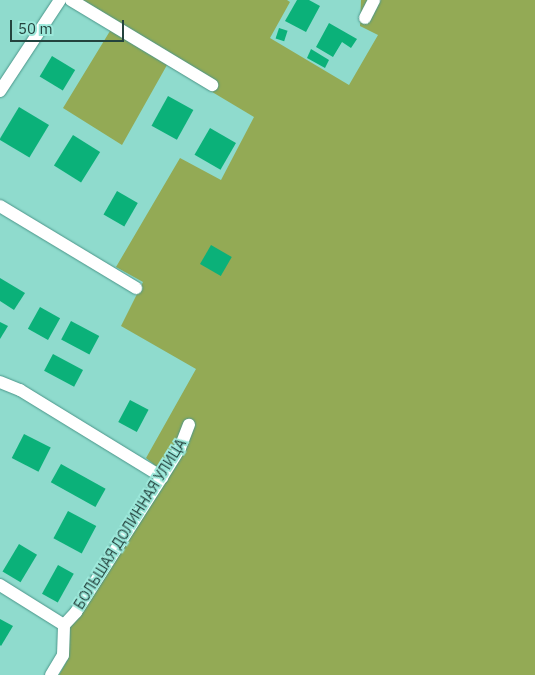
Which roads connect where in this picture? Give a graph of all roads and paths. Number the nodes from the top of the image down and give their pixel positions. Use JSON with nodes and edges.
{"nodes":[{"id":1,"x":60,"y":0,"type":"edge"},
{"id":2,"x":71,"y":0,"type":"edge"},
{"id":3,"x":374,"y":0,"type":"edge"},
{"id":4,"x":365,"y":18,"type":"dead end"},
{"id":5,"x":212,"y":85,"type":"dead end"},
{"id":6,"x":0,"y":92,"type":"edge"},
{"id":7,"x":0,"y":206,"type":"edge"},
{"id":8,"x":136,"y":288,"type":"dead end"},
{"id":9,"x":0,"y":382,"type":"edge"},
{"id":10,"x":189,"y":425,"type":"dead end"},
{"id":11,"x":162,"y":478,"type":"junction"},
{"id":12,"x":0,"y":585,"type":"edge"},
{"id":13,"x":64,"y":625,"type":"junction"},
{"id":14,"x":51,"y":675,"type":"edge"}],
"edges":[{"from":1,"to":6,"type":"street"},
{"from":2,"to":5,"type":"street"},
{"from":3,"to":4,"type":"street"},
{"from":7,"to":8,"type":"street"},
{"from":9,"to":11,"type":"street"},
{"from":10,"to":11,"type":"street","name":"БОЛЬШАЯ ДОЛИННАЯ УЛИЦА"},
{"from":11,"to":13,"type":"street","name":"БОЛЬШАЯ ДОЛИННАЯ УЛИЦА"},
{"from":12,"to":13,"type":"street"},
{"from":13,"to":14,"type":"street"}]}
